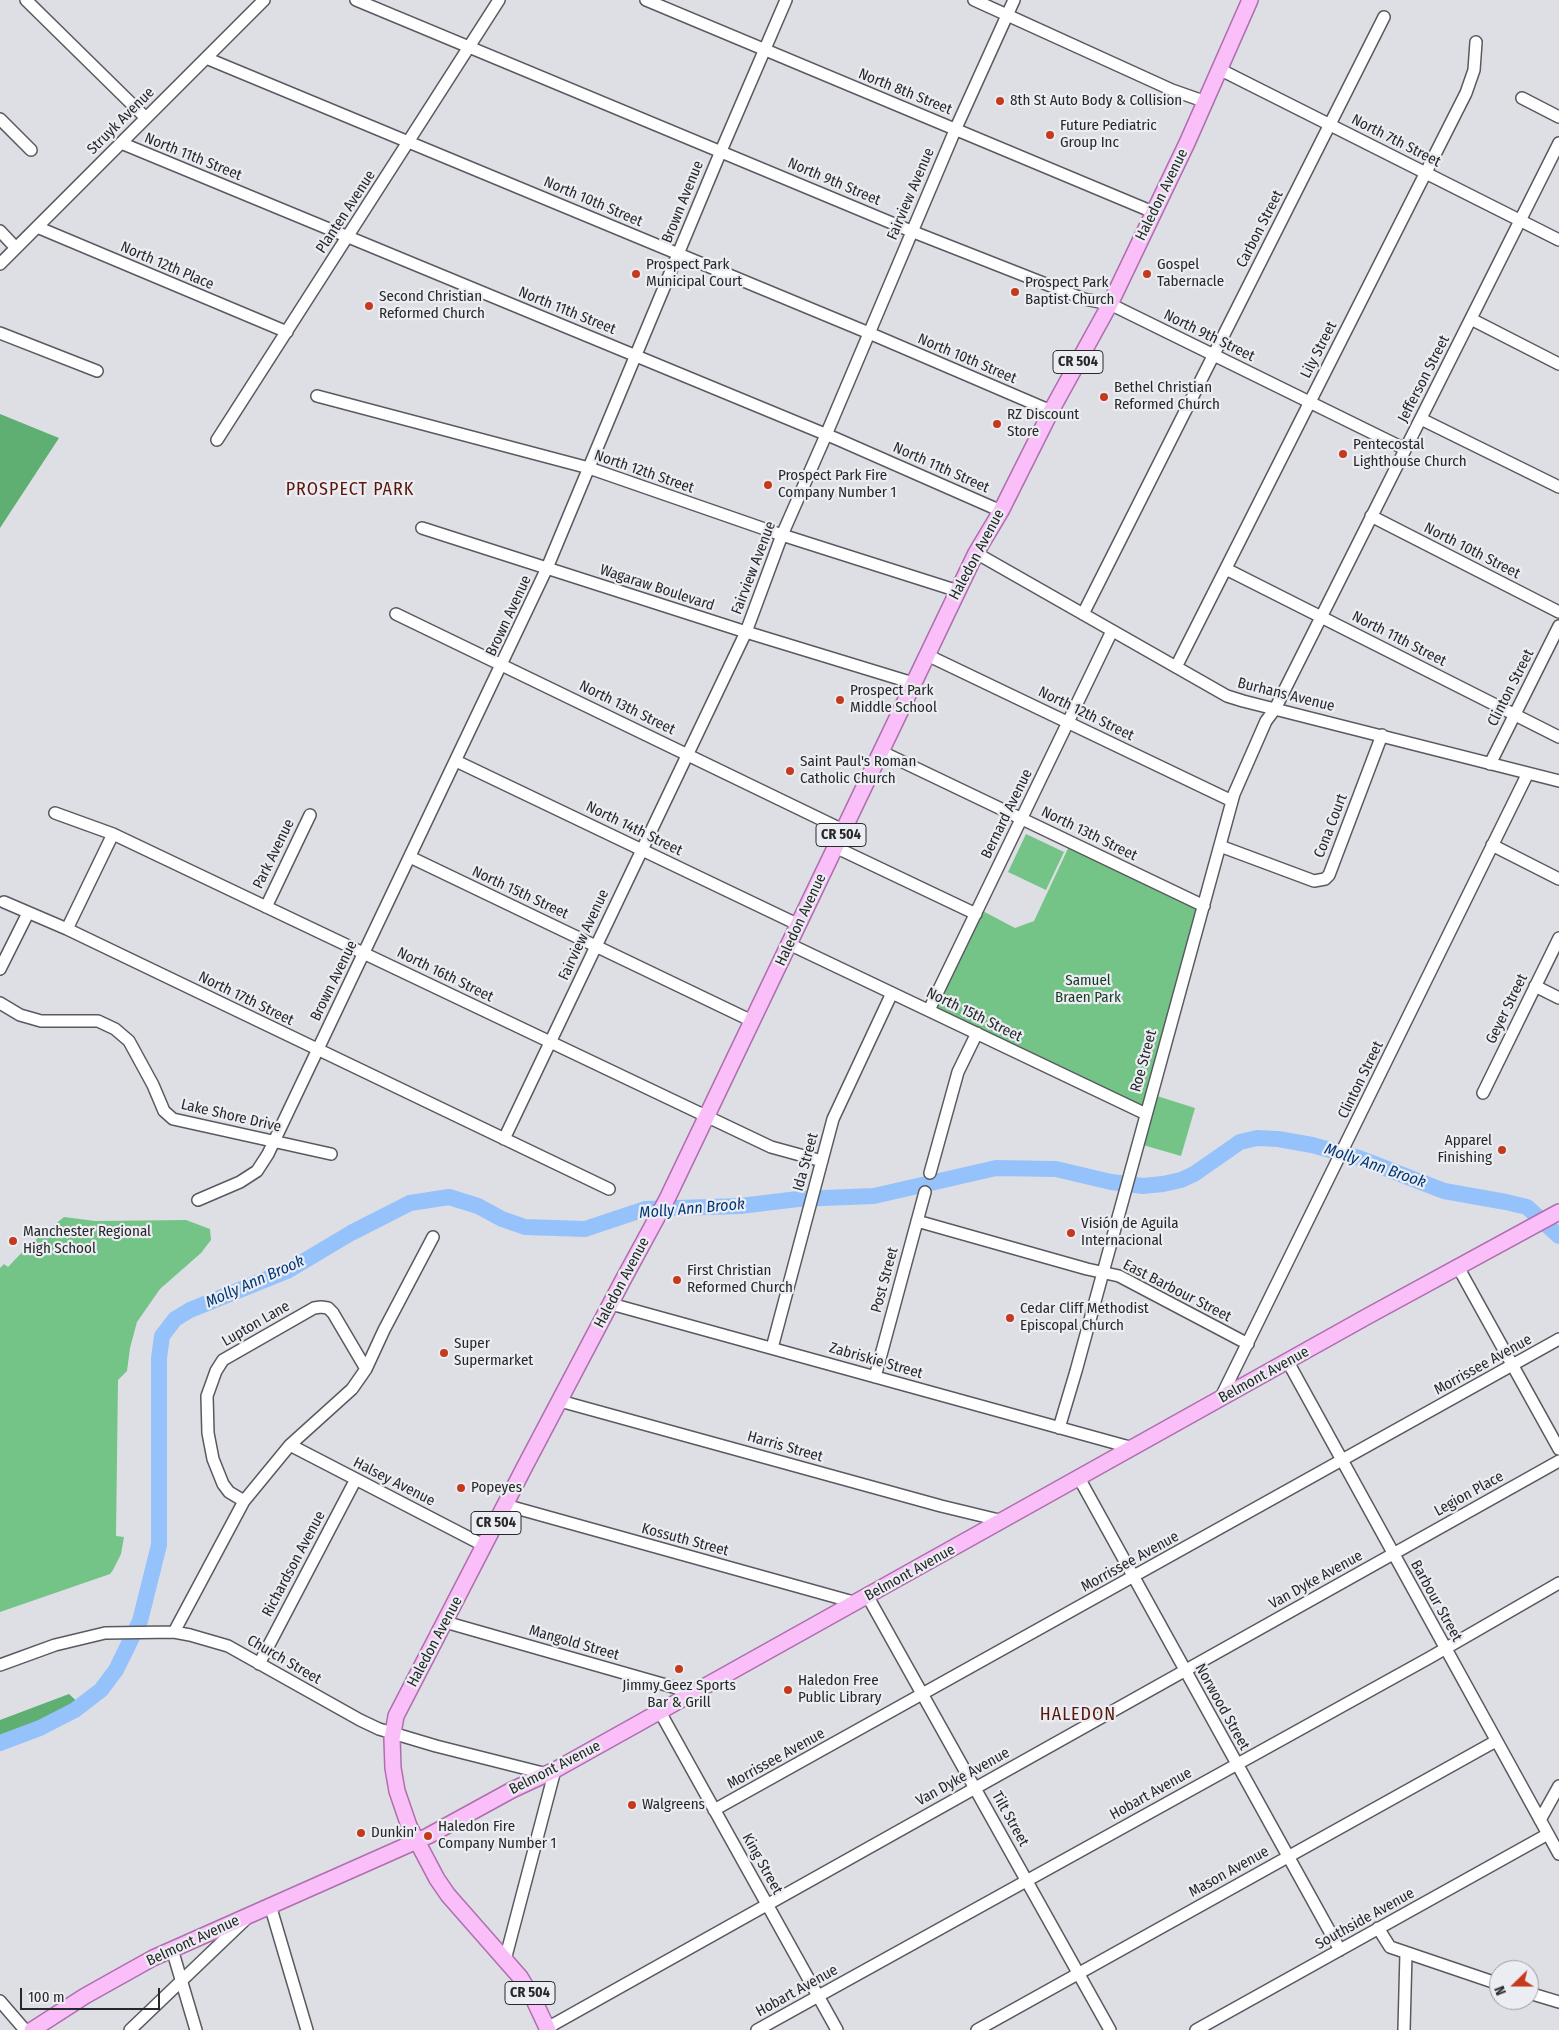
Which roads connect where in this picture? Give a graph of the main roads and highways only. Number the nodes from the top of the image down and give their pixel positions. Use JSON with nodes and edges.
{"nodes":[{"id":1,"x":1248,"y":0,"type":"edge"},
{"id":2,"x":1559,"y":1212,"type":"edge"},
{"id":3,"x":417,"y":1842,"type":"junction"},
{"id":4,"x":548,"y":2029,"type":"edge"},
{"id":5,"x":32,"y":2030,"type":"edge"}],
"edges":[{"from":1,"to":3,"type":"main road","name":"Haledon Avenue","number":"CR 504"},
{"from":2,"to":3,"type":"main road","name":"Belmont Avenue"},
{"from":3,"to":4,"type":"main road","number":"CR 504"},
{"from":3,"to":5,"type":"main road","name":"Belmont Avenue"}]}
